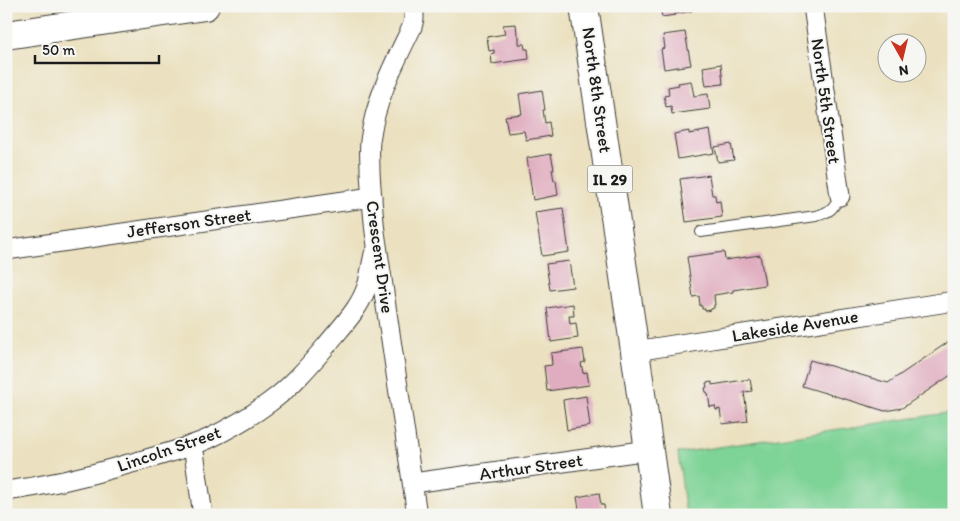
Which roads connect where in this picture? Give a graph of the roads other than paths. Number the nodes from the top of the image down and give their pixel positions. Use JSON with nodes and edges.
{"nodes":[{"id":1,"x":205,"y":6,"type":"edge"},
{"id":2,"x":414,"y":6,"type":"edge"},
{"id":3,"x":584,"y":6,"type":"edge"},
{"id":4,"x":813,"y":6,"type":"edge"},
{"id":5,"x":114,"y":13,"type":"edge"},
{"id":6,"x":6,"y":35,"type":"edge"},
{"id":7,"x":840,"y":196,"type":"joint"},
{"id":8,"x":372,"y":197,"type":"junction"},
{"id":9,"x":375,"y":232,"type":"junction"},
{"id":10,"x":701,"y":232,"type":"dead end"},
{"id":11,"x":6,"y":250,"type":"edge"},
{"id":12,"x":954,"y":300,"type":"edge"},
{"id":13,"x":636,"y":351,"type":"junction"},
{"id":14,"x":193,"y":445,"type":"junction"},
{"id":15,"x":649,"y":450,"type":"junction"},
{"id":16,"x":413,"y":483,"type":"junction"},
{"id":17,"x":6,"y":491,"type":"edge"},
{"id":18,"x":203,"y":515,"type":"edge"},
{"id":19,"x":417,"y":515,"type":"edge"},
{"id":20,"x":658,"y":515,"type":"edge"}],
"edges":[{"from":1,"to":5,"type":"main road"},
{"from":2,"to":8,"type":"street","name":"Crescent Drive"},
{"from":3,"to":13,"type":"main road","name":"North 8th Street","number":"IL 29"},
{"from":4,"to":7,"type":"street","name":"North 5th Street"},
{"from":5,"to":6,"type":"main road"},
{"from":7,"to":10,"type":"lane"},
{"from":8,"to":9,"type":"street","name":"Crescent Drive"},
{"from":8,"to":11,"type":"street","name":"Jefferson Street"},
{"from":9,"to":14,"type":"street","name":"Lincoln Street"},
{"from":9,"to":16,"type":"street","name":"Crescent Drive"},
{"from":12,"to":13,"type":"street","name":"Lakeside Avenue"},
{"from":13,"to":15,"type":"main road","number":"IL 29"},
{"from":14,"to":17,"type":"street","name":"Lincoln Street"},
{"from":14,"to":18,"type":"street"},
{"from":15,"to":16,"type":"street","name":"Arthur Street"},
{"from":15,"to":20,"type":"main road","number":"IL 29"},
{"from":16,"to":19,"type":"street","name":"Crescent Drive"}]}
